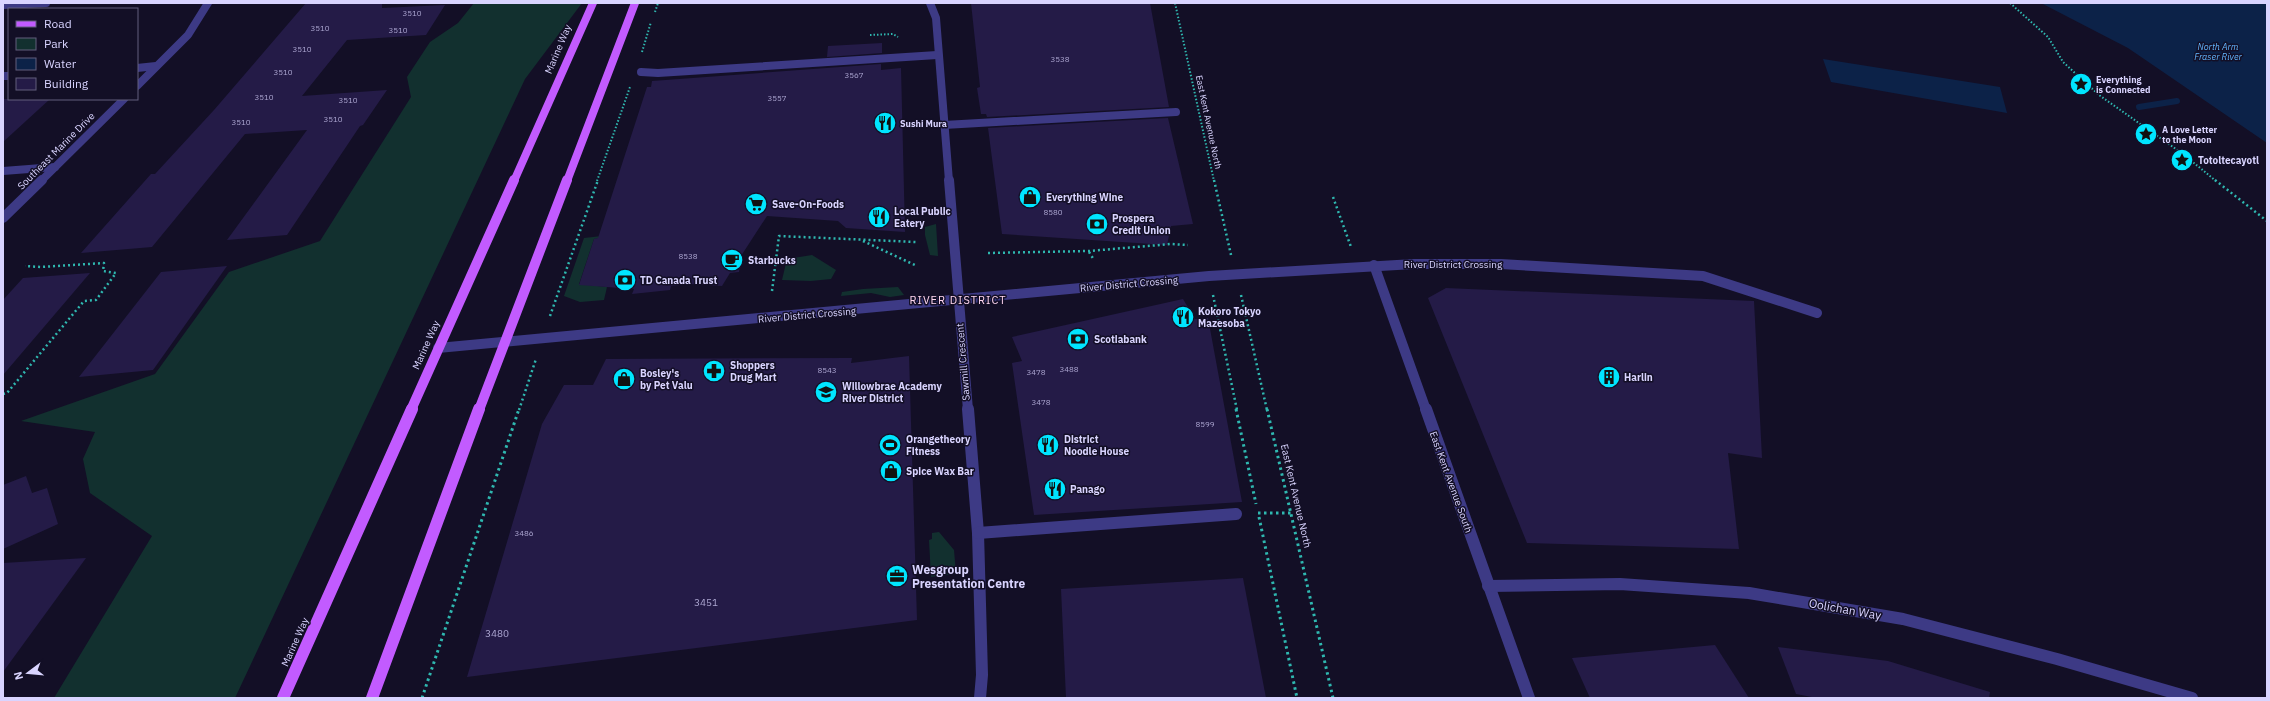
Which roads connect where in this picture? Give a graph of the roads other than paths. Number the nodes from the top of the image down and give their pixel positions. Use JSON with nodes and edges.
{"nodes":[{"id":1,"x":46,"y":3,"type":"edge"},
{"id":2,"x":208,"y":3,"type":"edge"},
{"id":3,"x":593,"y":3,"type":"edge"},
{"id":4,"x":636,"y":3,"type":"edge"},
{"id":5,"x":930,"y":3,"type":"edge"},
{"id":6,"x":3,"y":6,"type":"edge"},
{"id":7,"x":937,"y":55,"type":"junction"},
{"id":8,"x":156,"y":66,"type":"junction"},
{"id":9,"x":138,"y":68,"type":"edge"},
{"id":10,"x":641,"y":72,"type":"dead end"},
{"id":11,"x":138,"y":85,"type":"edge"},
{"id":12,"x":123,"y":100,"type":"edge"},
{"id":13,"x":1176,"y":112,"type":"dead end"},
{"id":14,"x":944,"y":125,"type":"junction"},
{"id":15,"x":54,"y":167,"type":"junction"},
{"id":16,"x":3,"y":171,"type":"edge"},
{"id":17,"x":3,"y":218,"type":"edge"},
{"id":18,"x":1374,"y":265,"type":"junction"},
{"id":19,"x":958,"y":300,"type":"junction"},
{"id":20,"x":1817,"y":313,"type":"dead end"},
{"id":21,"x":505,"y":342,"type":"junction"},
{"id":22,"x":438,"y":348,"type":"junction"},
{"id":23,"x":1236,"y":514,"type":"road end"},
{"id":24,"x":978,"y":533,"type":"junction"},
{"id":25,"x":1488,"y":586,"type":"junction"},
{"id":26,"x":283,"y":698,"type":"edge"},
{"id":27,"x":372,"y":698,"type":"edge"},
{"id":28,"x":980,"y":698,"type":"edge"},
{"id":29,"x":1529,"y":698,"type":"edge"},
{"id":30,"x":2192,"y":698,"type":"edge"}],
"edges":[{"from":1,"to":6,"type":"street"},
{"from":2,"to":8,"type":"street"},
{"from":3,"to":22,"type":"main road","name":"Marine Way"},
{"from":4,"to":21,"type":"main road"},
{"from":5,"to":7,"type":"street","name":"Sawmill Crescent"},
{"from":7,"to":10,"type":"street"},
{"from":7,"to":14,"type":"street","name":"Sawmill Crescent"},
{"from":8,"to":9,"type":"street"},
{"from":8,"to":11,"type":"street"},
{"from":12,"to":15,"type":"street","name":"Southeast Marine Drive"},
{"from":13,"to":14,"type":"street"},
{"from":14,"to":19,"type":"street","name":"Sawmill Crescent"},
{"from":15,"to":16,"type":"street"},
{"from":15,"to":17,"type":"street","name":"Southeast Marine Drive"},
{"from":18,"to":19,"type":"street","name":"River District Crossing"},
{"from":18,"to":20,"type":"street","name":"River District Crossing"},
{"from":18,"to":25,"type":"street","name":"East Kent Avenue South"},
{"from":19,"to":21,"type":"street","name":"River District Crossing"},
{"from":19,"to":24,"type":"street","name":"Sawmill Crescent"},
{"from":21,"to":22,"type":"street","name":"River District Crossing"},
{"from":21,"to":27,"type":"main road"},
{"from":22,"to":26,"type":"main road","name":"Marine Way"},
{"from":23,"to":24,"type":"street"},
{"from":24,"to":28,"type":"street","name":"Sawmill Crescent"},
{"from":25,"to":29,"type":"street","name":"East Kent Avenue South"},
{"from":25,"to":30,"type":"street","name":"Oolichan Way"}]}
